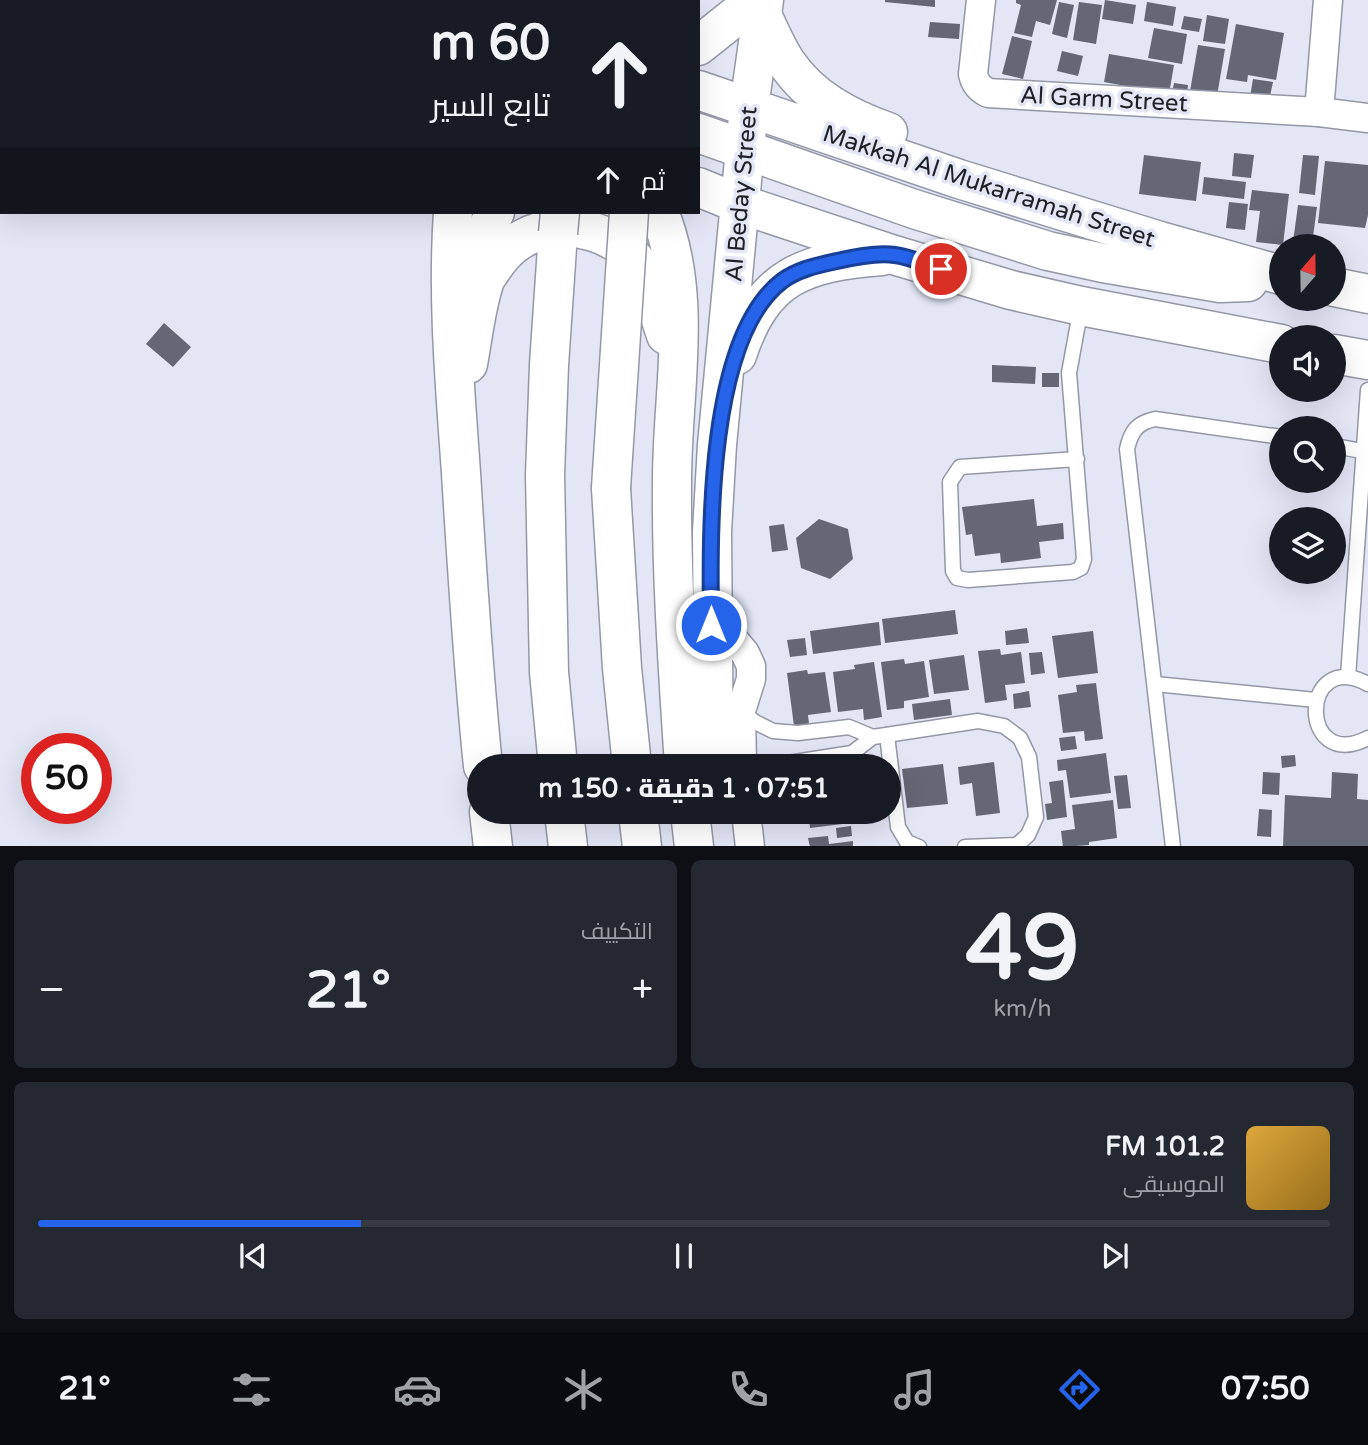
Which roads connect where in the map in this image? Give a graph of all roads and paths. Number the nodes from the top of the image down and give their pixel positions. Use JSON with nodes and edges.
{"nodes":[{"id":1,"x":724,"y":0,"type":"edge"},
{"id":2,"x":981,"y":0,"type":"edge"},
{"id":3,"x":1328,"y":0,"type":"edge"},
{"id":4,"x":758,"y":4,"type":"edge"},
{"id":5,"x":700,"y":14,"type":"edge"},
{"id":6,"x":700,"y":44,"type":"edge"},
{"id":7,"x":700,"y":91,"type":"edge"},
{"id":8,"x":749,"y":107,"type":"junction"},
{"id":9,"x":1319,"y":112,"type":"junction"},
{"id":10,"x":1368,"y":118,"type":"edge"},
{"id":11,"x":700,"y":134,"type":"edge"},
{"id":12,"x":745,"y":149,"type":"junction"},
{"id":13,"x":712,"y":190,"type":"edge"},
{"id":14,"x":1064,"y":210,"type":"junction"},
{"id":15,"x":440,"y":214,"type":"edge"},
{"id":16,"x":453,"y":214,"type":"edge"},
{"id":17,"x":494,"y":214,"type":"edge"},
{"id":18,"x":560,"y":214,"type":"edge"},
{"id":19,"x":629,"y":214,"type":"edge"},
{"id":20,"x":660,"y":214,"type":"edge"},
{"id":21,"x":894,"y":255,"type":"junction"},
{"id":22,"x":450,"y":256,"type":"junction"},
{"id":23,"x":1269,"y":271,"type":"edge"},
{"id":24,"x":1269,"y":282,"type":"edge"},
{"id":25,"x":1346,"y":289,"type":"edge"},
{"id":26,"x":1368,"y":294,"type":"edge"},
{"id":27,"x":1081,"y":306,"type":"junction"},
{"id":28,"x":1269,"y":342,"type":"edge"},
{"id":29,"x":452,"y":349,"type":"junction"},
{"id":30,"x":1346,"y":356,"type":"edge"},
{"id":31,"x":1368,"y":360,"type":"edge"},
{"id":32,"x":677,"y":367,"type":"junction"},
{"id":33,"x":1368,"y":390,"type":"edge"},
{"id":34,"x":720,"y":421,"type":"junction"},
{"id":35,"x":457,"y":426,"type":"junction"},
{"id":36,"x":1269,"y":435,"type":"edge"},
{"id":37,"x":1346,"y":448,"type":"edge"},
{"id":38,"x":1366,"y":451,"type":"edge"},
{"id":39,"x":1077,"y":459,"type":"junction"},
{"id":40,"x":711,"y":598,"type":"junction"},
{"id":41,"x":1348,"y":677,"type":"junction"},
{"id":42,"x":1155,"y":684,"type":"junction"},
{"id":43,"x":1368,"y":684,"type":"edge"},
{"id":44,"x":1316,"y":700,"type":"junction"},
{"id":45,"x":741,"y":711,"type":"junction"},
{"id":46,"x":880,"y":736,"type":"junction"},
{"id":47,"x":1368,"y":738,"type":"edge"},
{"id":48,"x":482,"y":754,"type":"edge"},
{"id":49,"x":557,"y":754,"type":"edge"},
{"id":50,"x":631,"y":754,"type":"edge"},
{"id":51,"x":683,"y":754,"type":"edge"},
{"id":52,"x":714,"y":754,"type":"edge"},
{"id":53,"x":742,"y":754,"type":"edge"},
{"id":54,"x":846,"y":754,"type":"edge"},
{"id":55,"x":490,"y":824,"type":"edge"},
{"id":56,"x":565,"y":824,"type":"edge"},
{"id":57,"x":639,"y":824,"type":"edge"},
{"id":58,"x":691,"y":824,"type":"edge"},
{"id":59,"x":718,"y":824,"type":"edge"},
{"id":60,"x":747,"y":824,"type":"edge"},
{"id":61,"x":493,"y":846,"type":"edge"},
{"id":62,"x":568,"y":846,"type":"edge"},
{"id":63,"x":642,"y":846,"type":"edge"},
{"id":64,"x":694,"y":846,"type":"edge"},
{"id":65,"x":720,"y":846,"type":"edge"},
{"id":66,"x":750,"y":846,"type":"edge"},
{"id":67,"x":919,"y":846,"type":"edge"},
{"id":68,"x":965,"y":846,"type":"edge"},
{"id":69,"x":1173,"y":846,"type":"edge"}],
"edges":[{"from":1,"to":5,"type":"main road"},
{"from":2,"to":9,"type":"street","name":"Al Garm Street"},
{"from":3,"to":9,"type":"street"},
{"from":4,"to":6,"type":"main road"},
{"from":4,"to":8,"type":"main road","name":"Al Beday Street"},
{"from":4,"to":14,"type":"main road"},
{"from":7,"to":8,"type":"main road","name":"Makkah Al Mukarramah Street"},
{"from":8,"to":12,"type":"main road","name":"Al Beday Street"},
{"from":8,"to":14,"type":"main road","name":"Makkah Al Mukarramah Street"},
{"from":9,"to":10,"type":"street","name":"Al Garm Street"},
{"from":11,"to":12,"type":"main road"},
{"from":12,"to":13,"type":"main road","name":"Al Beday Street"},
{"from":12,"to":24,"type":"main road"},
{"from":13,"to":21,"type":"main road"},
{"from":13,"to":34,"type":"main road","name":"Al Beday Street"},
{"from":14,"to":23,"type":"main road","name":"Makkah Al Mukarramah Street"},
{"from":15,"to":22,"type":"main road"},
{"from":16,"to":22,"type":"main road"},
{"from":17,"to":29,"type":"main road"},
{"from":18,"to":49,"type":"main road","bridge":true},
{"from":19,"to":50,"type":"main road","bridge":true},
{"from":20,"to":32,"type":"main road"},
{"from":21,"to":27,"type":"main road"},
{"from":21,"to":34,"type":"main road"},
{"from":22,"to":29,"type":"main road"},
{"from":25,"to":26,"type":"main road"},
{"from":27,"to":28,"type":"main road"},
{"from":27,"to":39,"type":"lane"},
{"from":29,"to":35,"type":"main road"},
{"from":30,"to":31,"type":"main road"},
{"from":32,"to":35,"type":"main road"},
{"from":32,"to":51,"type":"main road"},
{"from":33,"to":38,"type":"lane"},
{"from":34,"to":40,"type":"main road","name":"Al Beday Street"},
{"from":35,"to":48,"type":"main road"},
{"from":36,"to":42,"type":"lane"},
{"from":37,"to":38,"type":"lane"},
{"from":38,"to":41,"type":"lane"},
{"from":39,"to":39,"type":"lane"},
{"from":40,"to":45,"type":"street","name":"Al Beday Street"},
{"from":40,"to":52,"type":"main road","name":"Al Beday Street"},
{"from":41,"to":43,"type":"lane"},
{"from":41,"to":44,"type":"lane"},
{"from":42,"to":44,"type":"lane"},
{"from":42,"to":69,"type":"lane"},
{"from":44,"to":47,"type":"lane"},
{"from":45,"to":46,"type":"lane"},
{"from":45,"to":53,"type":"street","name":"Al Beday Street"},
{"from":46,"to":54,"type":"lane"},
{"from":46,"to":67,"type":"lane"},
{"from":46,"to":68,"type":"lane"},
{"from":55,"to":61,"type":"main road"},
{"from":56,"to":62,"type":"main road"},
{"from":57,"to":63,"type":"main road"},
{"from":58,"to":64,"type":"main road"},
{"from":59,"to":65,"type":"main road"},
{"from":60,"to":66,"type":"street"}]}
